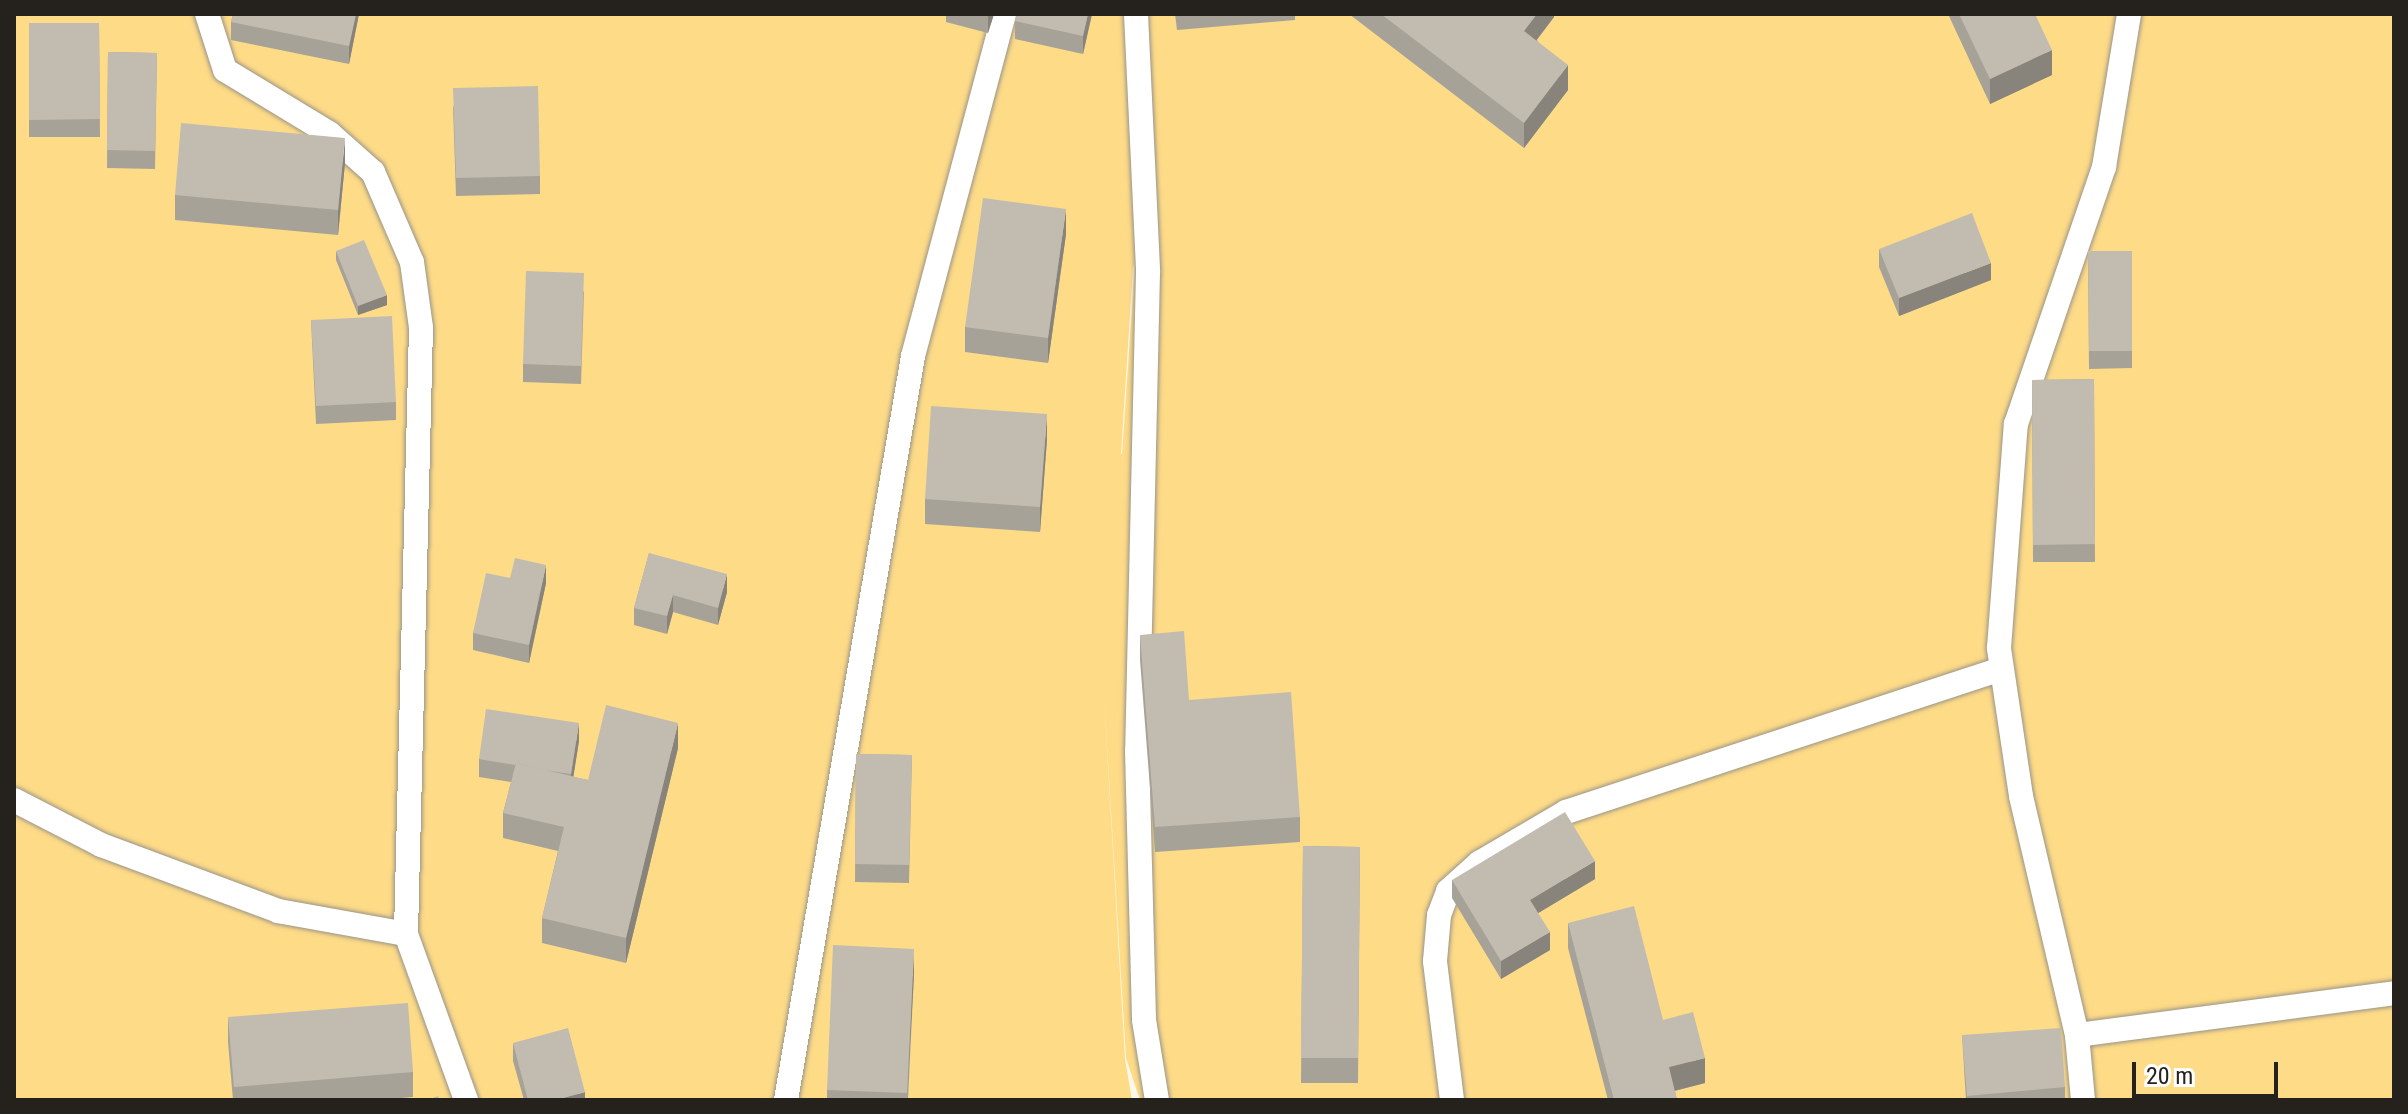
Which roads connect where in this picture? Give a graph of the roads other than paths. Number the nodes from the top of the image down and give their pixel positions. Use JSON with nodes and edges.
{"nodes":[{"id":1,"x":207,"y":14,"type":"edge"},
{"id":2,"x":1004,"y":14,"type":"edge"},
{"id":3,"x":1136,"y":14,"type":"edge"},
{"id":4,"x":2129,"y":14,"type":"edge"},
{"id":5,"x":1999,"y":670,"type":"junction"},
{"id":6,"x":14,"y":800,"type":"edge"},
{"id":7,"x":406,"y":934,"type":"junction"},
{"id":8,"x":2394,"y":993,"type":"edge"},
{"id":9,"x":2077,"y":1035,"type":"junction"},
{"id":10,"x":466,"y":1100,"type":"edge"},
{"id":11,"x":786,"y":1100,"type":"edge"},
{"id":12,"x":1157,"y":1100,"type":"edge"},
{"id":13,"x":1452,"y":1100,"type":"edge"},
{"id":14,"x":2083,"y":1100,"type":"edge"}],
"edges":[{"from":1,"to":7,"type":"lane"},
{"from":2,"to":11,"type":"lane"},
{"from":3,"to":12,"type":"lane"},
{"from":4,"to":5,"type":"lane"},
{"from":5,"to":9,"type":"lane"},
{"from":5,"to":13,"type":"lane"},
{"from":6,"to":7,"type":"lane"},
{"from":7,"to":10,"type":"lane"},
{"from":8,"to":9,"type":"lane"},
{"from":9,"to":14,"type":"lane"}]}
